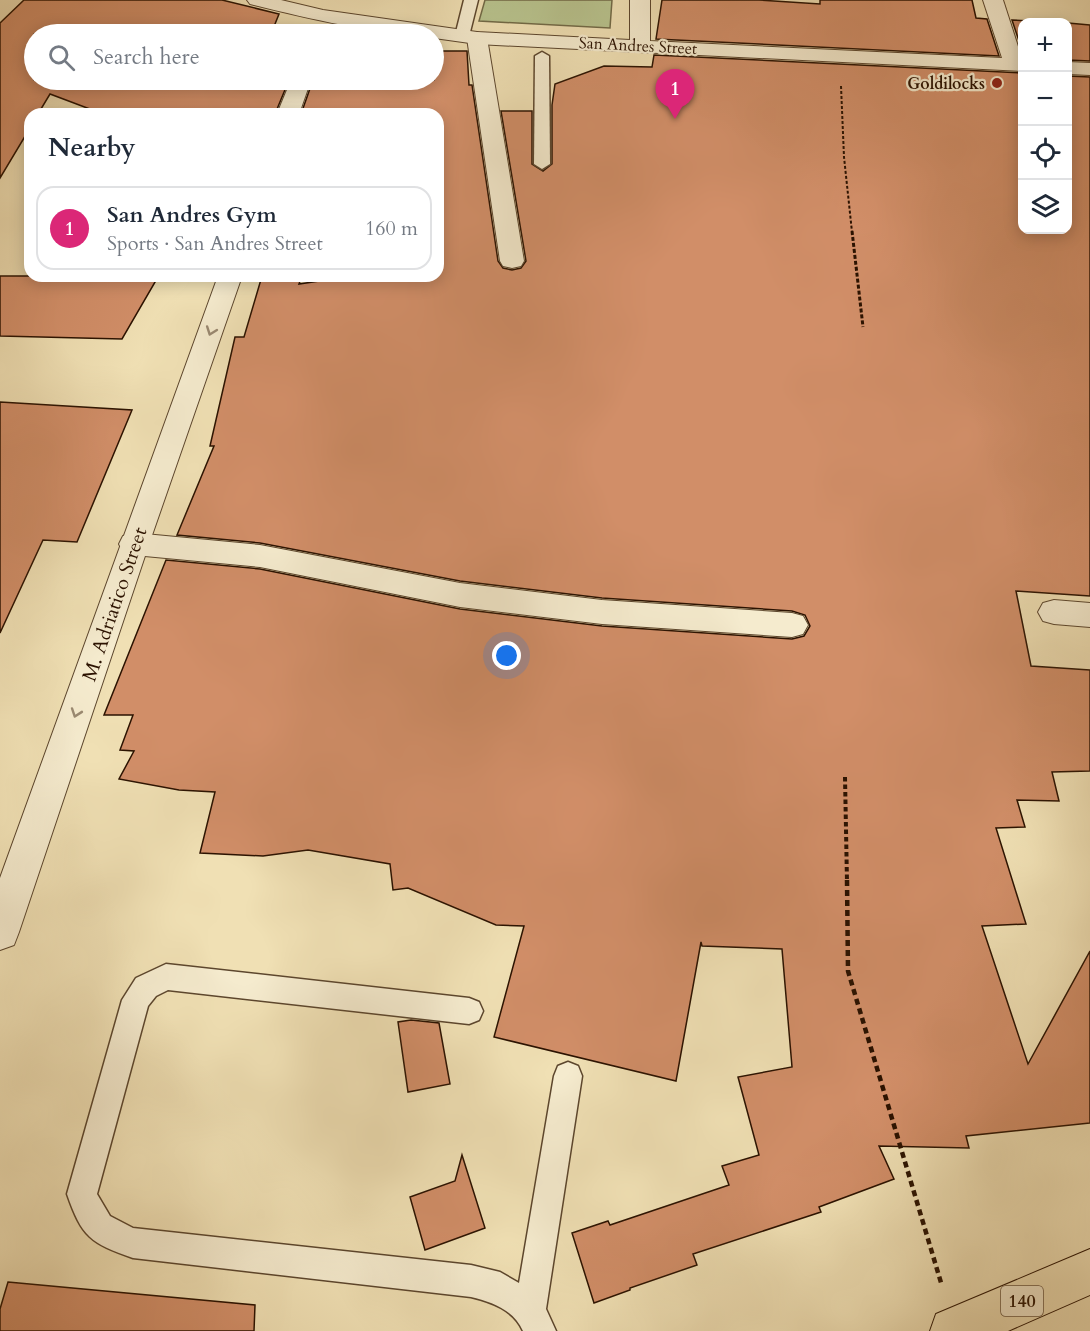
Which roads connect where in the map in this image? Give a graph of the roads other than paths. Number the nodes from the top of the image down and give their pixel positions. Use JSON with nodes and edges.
{"nodes":[{"id":1,"x":257,"y":0,"type":"edge"},
{"id":2,"x":471,"y":0,"type":"edge"},
{"id":3,"x":640,"y":0,"type":"edge"},
{"id":4,"x":993,"y":0,"type":"edge"},
{"id":5,"x":323,"y":17,"type":"edge"},
{"id":6,"x":374,"y":24,"type":"edge"},
{"id":7,"x":444,"y":34,"type":"edge"},
{"id":8,"x":469,"y":37,"type":"junction"},
{"id":9,"x":640,"y":45,"type":"junction"},
{"id":10,"x":542,"y":56,"type":"dead end"},
{"id":11,"x":1018,"y":65,"type":"edge"},
{"id":12,"x":1072,"y":68,"type":"edge"},
{"id":13,"x":1090,"y":69,"type":"edge"},
{"id":14,"x":297,"y":90,"type":"edge"},
{"id":15,"x":290,"y":108,"type":"edge"},
{"id":16,"x":542,"y":164,"type":"dead end"},
{"id":17,"x":512,"y":261,"type":"dead end"},
{"id":18,"x":228,"y":282,"type":"edge"},
{"id":19,"x":134,"y":544,"type":"junction"},
{"id":20,"x":1054,"y":612,"type":"dead end"},
{"id":21,"x":1090,"y":615,"type":"edge"},
{"id":22,"x":792,"y":625,"type":"dead end"},
{"id":23,"x":0,"y":932,"type":"edge"},
{"id":24,"x":469,"y":1011,"type":"dead end"},
{"id":25,"x":568,"y":1076,"type":"dead end"},
{"id":26,"x":1090,"y":1272,"type":"edge"},
{"id":27,"x":535,"y":1320,"type":"edge"},
{"id":28,"x":954,"y":1331,"type":"edge"}],
"edges":[{"from":1,"to":5,"type":"street","name":"San Andres Street"},
{"from":2,"to":8,"type":"lane"},
{"from":3,"to":9,"type":"street"},
{"from":4,"to":11,"type":"street"},
{"from":5,"to":6,"type":"street","name":"San Andres Street"},
{"from":7,"to":8,"type":"street","name":"San Andres Street"},
{"from":8,"to":9,"type":"street","name":"San Andres Street"},
{"from":8,"to":17,"type":"street"},
{"from":9,"to":11,"type":"street","name":"San Andres Street"},
{"from":10,"to":16,"type":"lane"},
{"from":12,"to":13,"type":"street"},
{"from":14,"to":15,"type":"street"},
{"from":18,"to":19,"type":"street","name":"M. Adriatico Street","one_way":true},
{"from":19,"to":22,"type":"street"},
{"from":19,"to":23,"type":"street","name":"M. Adriatico Street","one_way":true},
{"from":20,"to":21,"type":"street"},
{"from":24,"to":27,"type":"lane"},
{"from":25,"to":27,"type":"lane"},
{"from":26,"to":28,"type":"main road","number":"140"}]}
